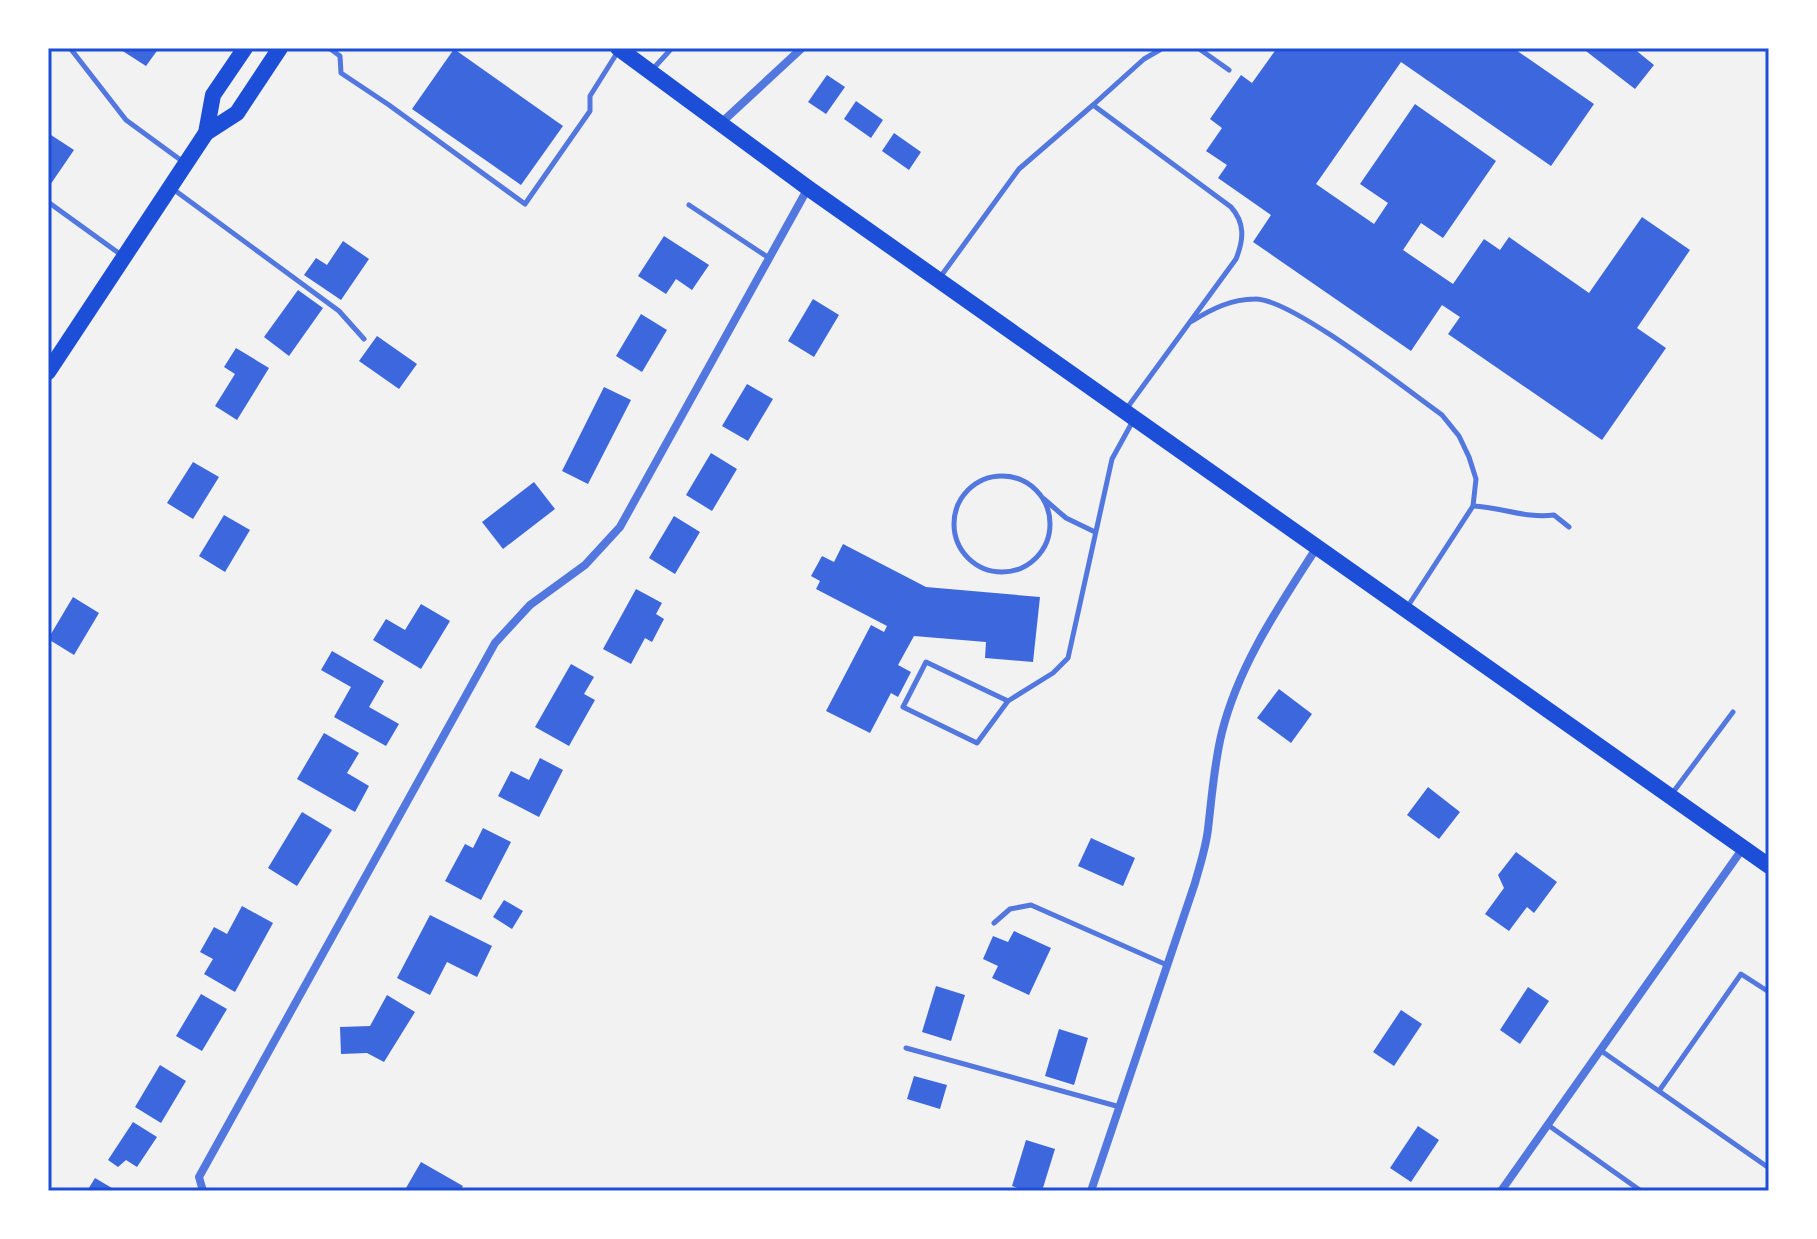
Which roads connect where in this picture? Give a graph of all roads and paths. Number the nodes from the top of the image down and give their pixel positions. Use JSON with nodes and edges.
{"nodes":[{"id":1,"x":70,"y":48,"type":"edge"},
{"id":2,"x":245,"y":48,"type":"edge"},
{"id":3,"x":280,"y":48,"type":"edge"},
{"id":4,"x":329,"y":48,"type":"edge"},
{"id":5,"x":619,"y":48,"type":"edge"},
{"id":6,"x":672,"y":48,"type":"edge"},
{"id":7,"x":802,"y":48,"type":"edge"},
{"id":8,"x":1163,"y":48,"type":"edge"},
{"id":9,"x":1198,"y":48,"type":"edge"},
{"id":10,"x":1229,"y":70,"type":"dead end"},
{"id":11,"x":651,"y":71,"type":"junction"},
{"id":12,"x":1093,"y":105,"type":"junction"},
{"id":13,"x":721,"y":123,"type":"junction"},
{"id":14,"x":206,"y":133,"type":"junction"},
{"id":15,"x":186,"y":164,"type":"junction"},
{"id":16,"x":171,"y":187,"type":"junction"},
{"id":17,"x":808,"y":188,"type":"junction"},
{"id":18,"x":48,"y":202,"type":"edge"},
{"id":19,"x":689,"y":205,"type":"dead end"},
{"id":20,"x":124,"y":257,"type":"junction"},
{"id":21,"x":769,"y":258,"type":"junction"},
{"id":22,"x":938,"y":280,"type":"junction"},
{"id":23,"x":1188,"y":323,"type":"junction"},
{"id":24,"x":364,"y":339,"type":"dead end"},
{"id":25,"x":48,"y":372,"type":"edge"},
{"id":26,"x":1130,"y":415,"type":"junction"},
{"id":27,"x":1043,"y":498,"type":"junction"},
{"id":28,"x":1473,"y":506,"type":"junction"},
{"id":29,"x":1569,"y":527,"type":"dead end"},
{"id":30,"x":1096,"y":532,"type":"junction"},
{"id":31,"x":1317,"y":547,"type":"junction"},
{"id":32,"x":1405,"y":610,"type":"junction"},
{"id":33,"x":1008,"y":701,"type":"junction"},
{"id":34,"x":1733,"y":712,"type":"dead end"},
{"id":35,"x":1670,"y":796,"type":"junction"},
{"id":36,"x":1743,"y":848,"type":"junction"},
{"id":37,"x":1769,"y":866,"type":"edge"},
{"id":38,"x":994,"y":923,"type":"dead end"},
{"id":39,"x":1168,"y":965,"type":"junction"},
{"id":40,"x":1769,"y":992,"type":"edge"},
{"id":41,"x":906,"y":1048,"type":"dead end"},
{"id":42,"x":1599,"y":1049,"type":"junction"},
{"id":43,"x":1659,"y":1091,"type":"junction"},
{"id":44,"x":1120,"y":1107,"type":"junction"},
{"id":45,"x":1547,"y":1124,"type":"junction"},
{"id":46,"x":1769,"y":1168,"type":"edge"},
{"id":47,"x":203,"y":1191,"type":"edge"},
{"id":48,"x":1091,"y":1191,"type":"edge"},
{"id":49,"x":1501,"y":1191,"type":"edge"},
{"id":50,"x":1641,"y":1191,"type":"edge"}],
"edges":[{"from":1,"to":15,"type":"lane"},
{"from":2,"to":14,"type":"main road"},
{"from":3,"to":14,"type":"main road"},
{"from":4,"to":5,"type":"lane"},
{"from":5,"to":11,"type":"main road"},
{"from":6,"to":11,"type":"lane"},
{"from":7,"to":13,"type":"street"},
{"from":8,"to":12,"type":"lane"},
{"from":9,"to":10,"type":"lane"},
{"from":11,"to":13,"type":"main road"},
{"from":12,"to":22,"type":"lane"},
{"from":12,"to":23,"type":"lane"},
{"from":13,"to":17,"type":"main road"},
{"from":14,"to":15,"type":"main road"},
{"from":15,"to":16,"type":"main road"},
{"from":16,"to":20,"type":"main road"},
{"from":16,"to":24,"type":"lane"},
{"from":17,"to":21,"type":"street"},
{"from":17,"to":22,"type":"main road"},
{"from":18,"to":20,"type":"lane"},
{"from":19,"to":21,"type":"lane"},
{"from":20,"to":25,"type":"main road"},
{"from":21,"to":47,"type":"street"},
{"from":22,"to":26,"type":"main road"},
{"from":23,"to":26,"type":"lane"},
{"from":23,"to":28,"type":"lane"},
{"from":26,"to":30,"type":"lane"},
{"from":26,"to":31,"type":"main road"},
{"from":27,"to":27,"type":"lane"},
{"from":27,"to":30,"type":"lane"},
{"from":28,"to":29,"type":"lane"},
{"from":28,"to":32,"type":"lane"},
{"from":30,"to":33,"type":"lane"},
{"from":31,"to":32,"type":"main road"},
{"from":31,"to":39,"type":"street"},
{"from":32,"to":35,"type":"main road"},
{"from":33,"to":33,"type":"lane"},
{"from":34,"to":35,"type":"lane"},
{"from":35,"to":36,"type":"main road"},
{"from":36,"to":37,"type":"main road"},
{"from":36,"to":42,"type":"street"},
{"from":38,"to":39,"type":"lane"},
{"from":39,"to":44,"type":"street"},
{"from":40,"to":43,"type":"lane"},
{"from":41,"to":44,"type":"lane"},
{"from":42,"to":43,"type":"lane"},
{"from":42,"to":45,"type":"street"},
{"from":43,"to":46,"type":"lane"},
{"from":44,"to":48,"type":"street"},
{"from":45,"to":49,"type":"street"},
{"from":45,"to":50,"type":"lane"}]}
